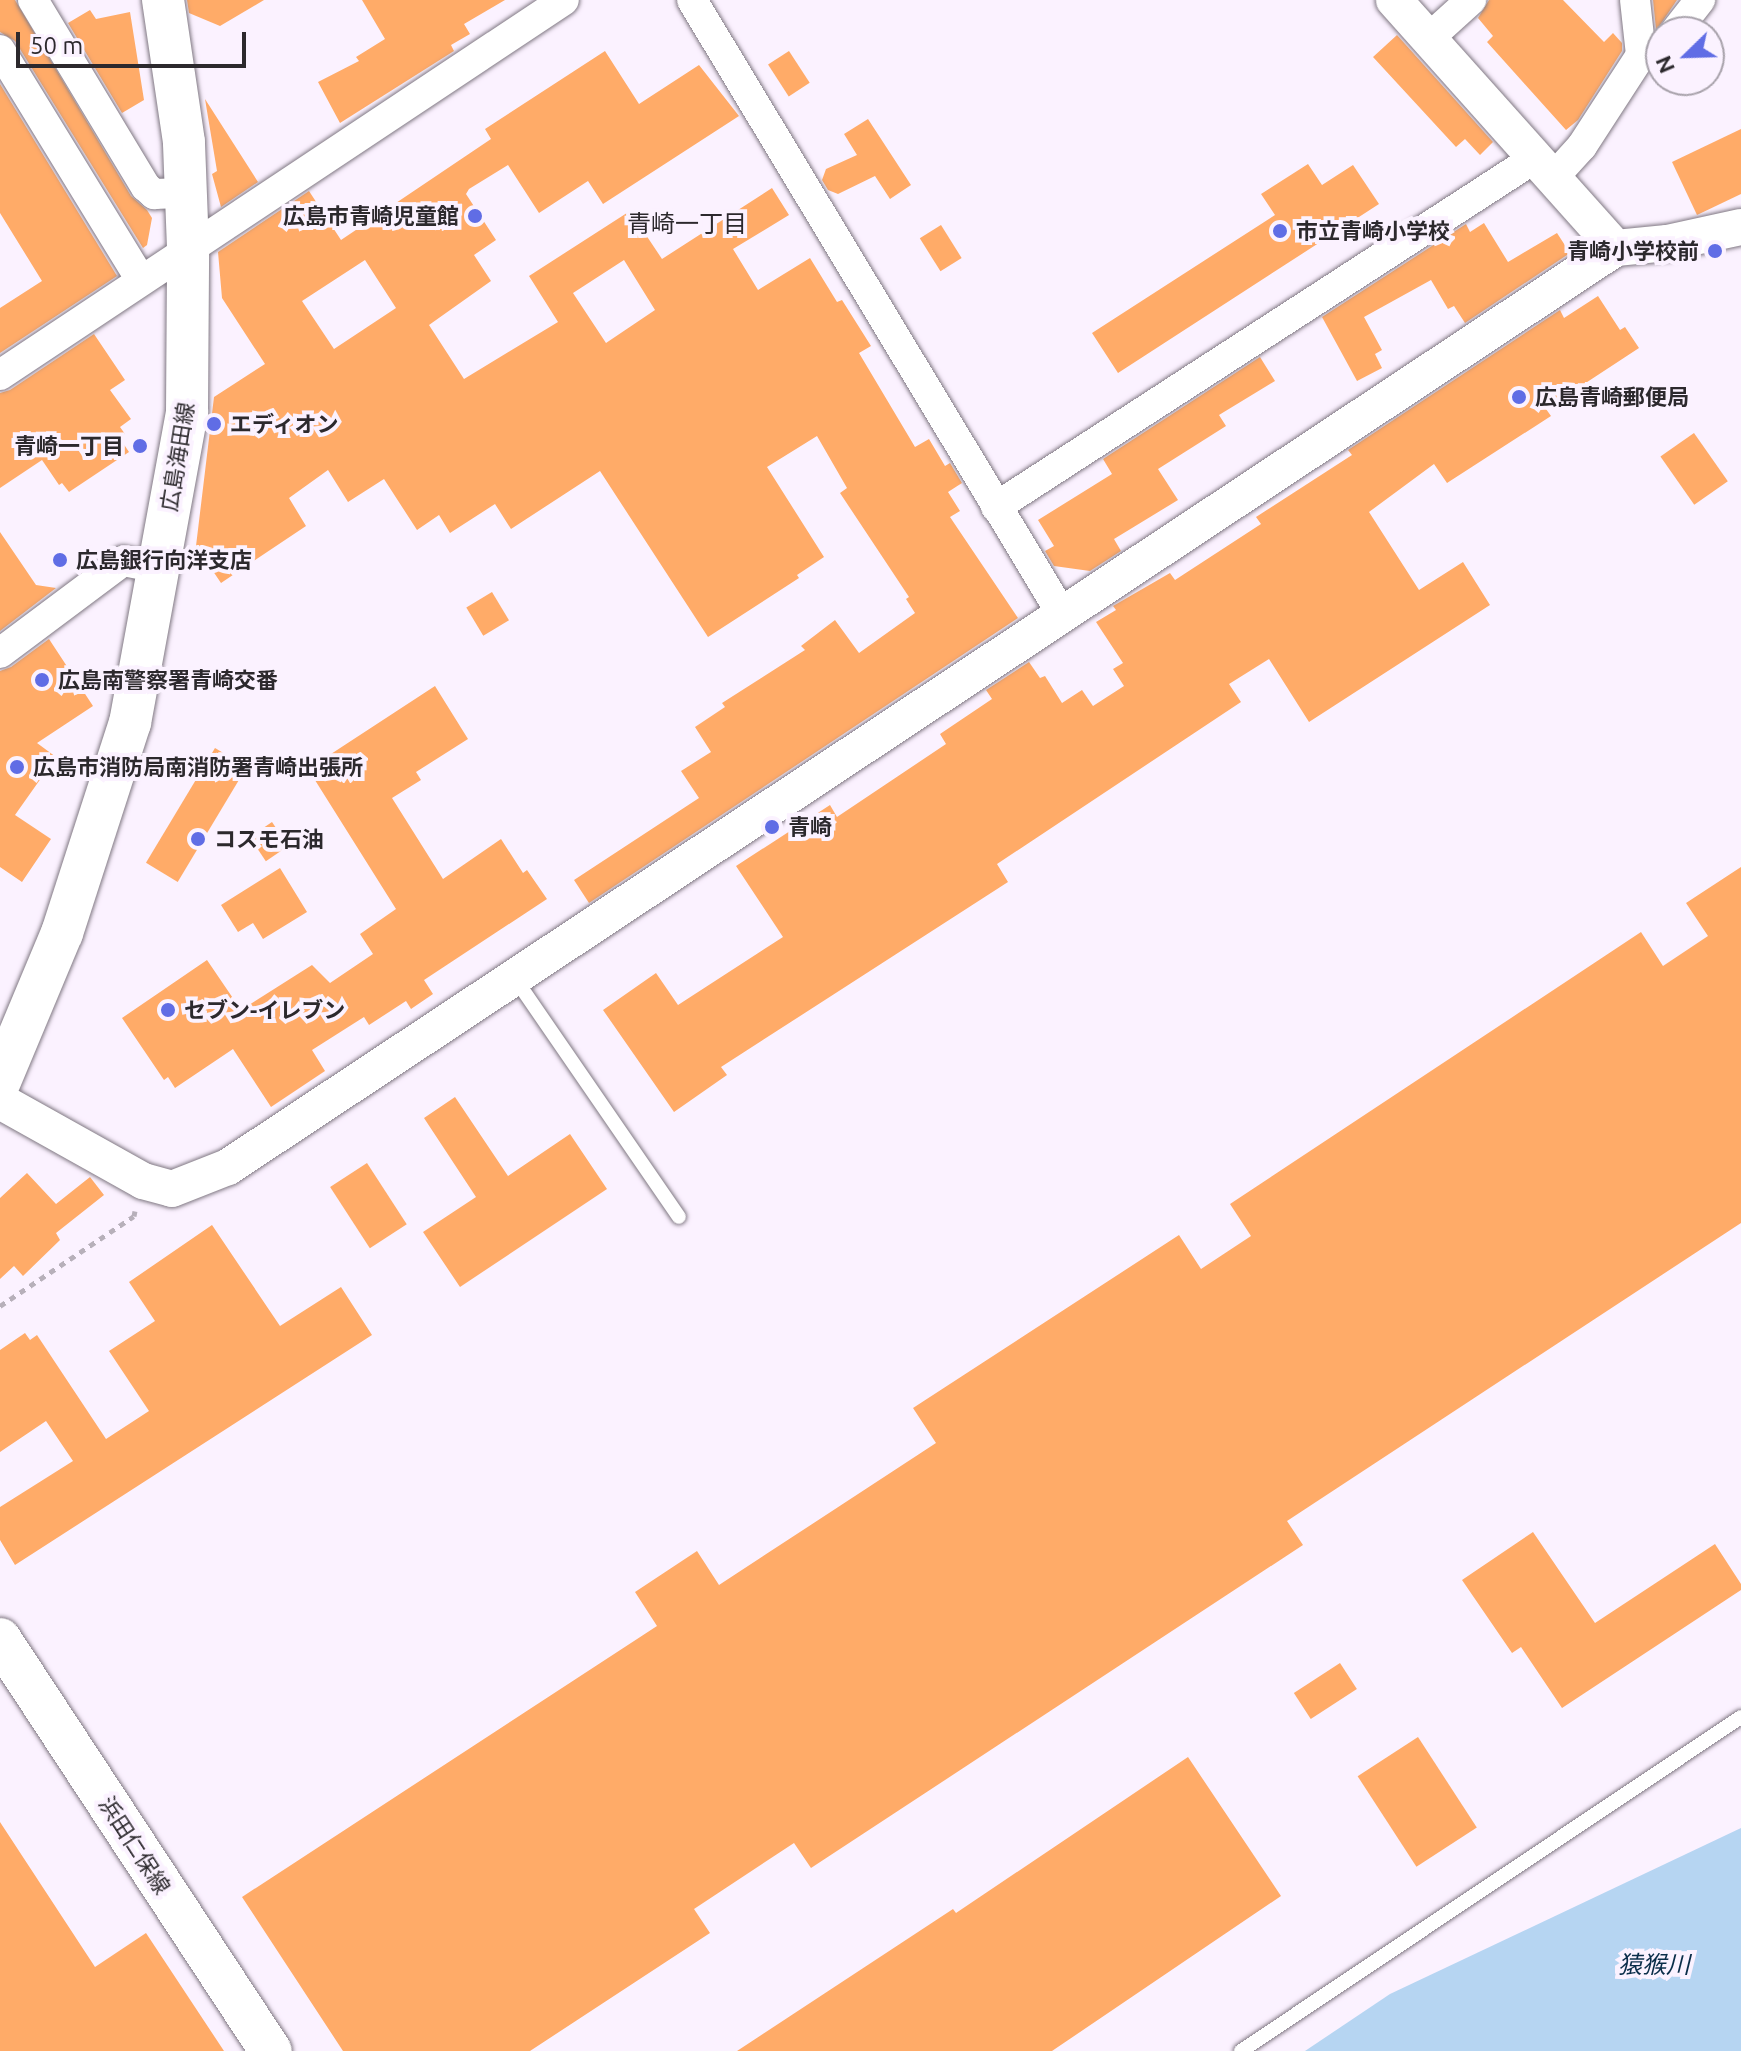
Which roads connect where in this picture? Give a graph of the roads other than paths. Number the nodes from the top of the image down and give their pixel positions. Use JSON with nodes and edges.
{"nodes":[{"id":1,"x":33,"y":0,"type":"edge"},
{"id":2,"x":163,"y":0,"type":"edge"},
{"id":3,"x":564,"y":0,"type":"edge"},
{"id":4,"x":692,"y":0,"type":"edge"},
{"id":5,"x":1394,"y":0,"type":"edge"},
{"id":6,"x":1471,"y":0,"type":"edge"},
{"id":7,"x":1635,"y":0,"type":"edge"},
{"id":8,"x":1700,"y":0,"type":"edge"},
{"id":9,"x":1688,"y":16,"type":"edge"},
{"id":10,"x":1645,"y":32,"type":"edge"},
{"id":11,"x":1429,"y":38,"type":"junction"},
{"id":12,"x":0,"y":50,"type":"edge"},
{"id":13,"x":1645,"y":59,"type":"edge"},
{"id":14,"x":1544,"y":168,"type":"junction"},
{"id":15,"x":186,"y":193,"type":"junction"},
{"id":16,"x":1741,"y":227,"type":"edge"},
{"id":17,"x":188,"y":248,"type":"junction"},
{"id":18,"x":1616,"y":248,"type":"junction"},
{"id":19,"x":141,"y":280,"type":"junction"},
{"id":20,"x":0,"y":375,"type":"edge"},
{"id":21,"x":996,"y":507,"type":"junction"},
{"id":22,"x":158,"y":568,"type":"junction"},
{"id":23,"x":1062,"y":614,"type":"junction"},
{"id":24,"x":0,"y":653,"type":"edge"},
{"id":25,"x":514,"y":977,"type":"junction"},
{"id":26,"x":10,"y":1021,"type":"edge"},
{"id":27,"x":0,"y":1081,"type":"edge"},
{"id":28,"x":0,"y":1101,"type":"edge"},
{"id":29,"x":679,"y":1217,"type":"dead end"},
{"id":30,"x":0,"y":1639,"type":"edge"},
{"id":31,"x":1741,"y":1717,"type":"edge"},
{"id":32,"x":271,"y":2051,"type":"edge"},
{"id":33,"x":1241,"y":2051,"type":"edge"}],
"edges":[{"from":1,"to":15,"type":"street"},
{"from":2,"to":15,"type":"main road","name":"広島海田線"},
{"from":3,"to":17,"type":"street"},
{"from":4,"to":21,"type":"street"},
{"from":5,"to":11,"type":"street"},
{"from":6,"to":11,"type":"street"},
{"from":7,"to":10,"type":"street"},
{"from":8,"to":9,"type":"street"},
{"from":11,"to":14,"type":"street"},
{"from":12,"to":19,"type":"street"},
{"from":13,"to":14,"type":"street"},
{"from":14,"to":18,"type":"street"},
{"from":14,"to":21,"type":"street"},
{"from":15,"to":17,"type":"main road","name":"広島海田線"},
{"from":16,"to":18,"type":"street"},
{"from":17,"to":19,"type":"street"},
{"from":17,"to":22,"type":"main road","name":"広島海田線"},
{"from":18,"to":23,"type":"street"},
{"from":19,"to":20,"type":"street"},
{"from":21,"to":23,"type":"street"},
{"from":22,"to":24,"type":"street"},
{"from":22,"to":26,"type":"main road","name":"広島海田線"},
{"from":23,"to":25,"type":"street"},
{"from":25,"to":28,"type":"street"},
{"from":25,"to":29,"type":"lane"},
{"from":26,"to":27,"type":"main road","name":"広島海田線"},
{"from":30,"to":32,"type":"main road","name":"浜田仁保線"},
{"from":31,"to":33,"type":"lane"}]}
